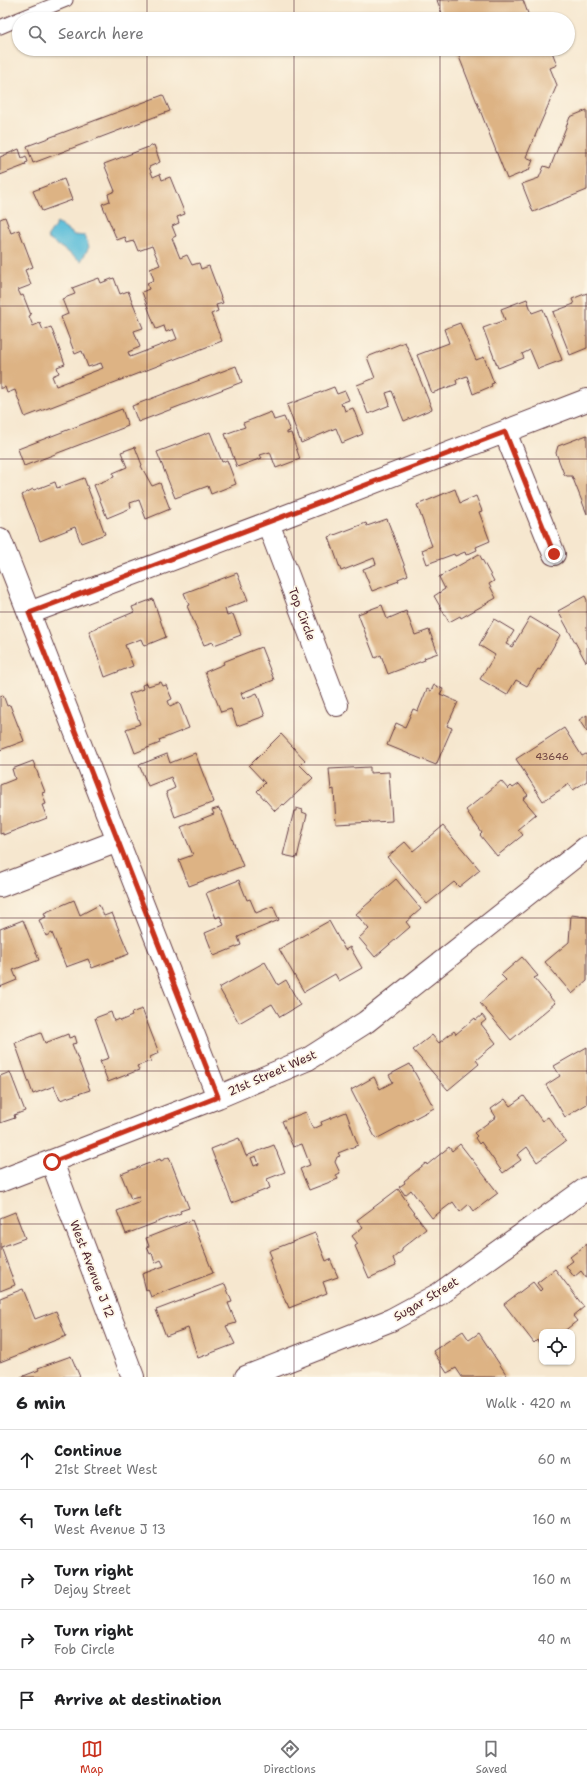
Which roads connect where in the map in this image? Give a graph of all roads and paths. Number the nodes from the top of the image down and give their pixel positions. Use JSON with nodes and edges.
{"nodes":[{"id":1,"x":66,"y":0,"type":"edge"},
{"id":2,"x":36,"y":12,"type":"edge"},
{"id":3,"x":12,"y":22,"type":"edge"},
{"id":4,"x":0,"y":27,"type":"edge"},
{"id":5,"x":587,"y":400,"type":"edge"},
{"id":6,"x":505,"y":432,"type":"junction"},
{"id":7,"x":268,"y":524,"type":"junction"},
{"id":8,"x":0,"y":539,"type":"edge"},
{"id":9,"x":554,"y":554,"type":"dead end"},
{"id":10,"x":29,"y":613,"type":"junction"},
{"id":11,"x":337,"y":705,"type":"dead end"},
{"id":12,"x":118,"y":841,"type":"junction"},
{"id":13,"x":587,"y":846,"type":"edge"},
{"id":14,"x":0,"y":886,"type":"edge"},
{"id":15,"x":218,"y":1097,"type":"junction"},
{"id":16,"x":52,"y":1162,"type":"junction"},
{"id":17,"x":0,"y":1181,"type":"edge"},
{"id":18,"x":587,"y":1188,"type":"edge"},
{"id":19,"x":133,"y":1377,"type":"edge"},
{"id":20,"x":246,"y":1377,"type":"edge"}],
"edges":[{"from":1,"to":2,"type":"lane"},
{"from":3,"to":4,"type":"lane"},
{"from":5,"to":6,"type":"street"},
{"from":6,"to":7,"type":"street"},
{"from":6,"to":9,"type":"street"},
{"from":7,"to":10,"type":"street"},
{"from":7,"to":11,"type":"street","name":"Top Circle"},
{"from":8,"to":10,"type":"street"},
{"from":10,"to":12,"type":"street"},
{"from":12,"to":14,"type":"street"},
{"from":12,"to":15,"type":"street"},
{"from":13,"to":15,"type":"street","name":"21st Street West"},
{"from":15,"to":16,"type":"street","name":"21st Street West"},
{"from":16,"to":17,"type":"street","name":"21st Street West"},
{"from":16,"to":19,"type":"street","name":"West Avenue J 12"},
{"from":18,"to":20,"type":"street","name":"Sugar Street"}]}
